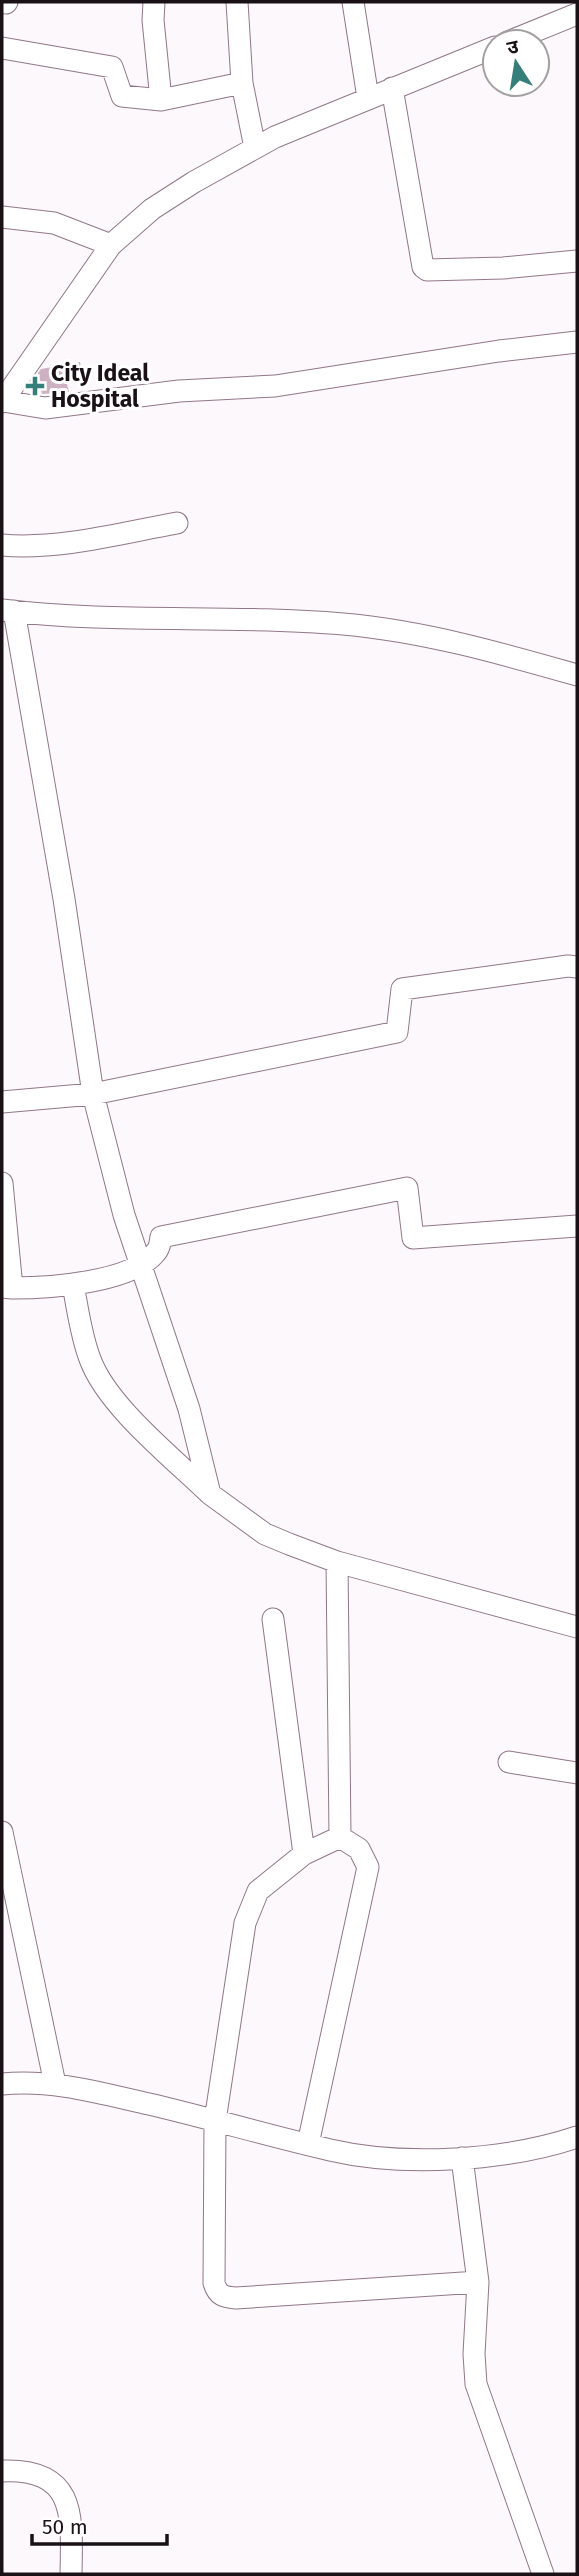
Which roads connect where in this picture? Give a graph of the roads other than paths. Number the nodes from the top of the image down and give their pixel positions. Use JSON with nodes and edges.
{"nodes":[{"id":1,"x":154,"y":2,"type":"edge"},
{"id":2,"x":237,"y":2,"type":"edge"},
{"id":3,"x":353,"y":2,"type":"edge"},
{"id":4,"x":577,"y":14,"type":"edge"},
{"id":5,"x":542,"y":28,"type":"edge"},
{"id":6,"x":2,"y":48,"type":"edge"},
{"id":7,"x":481,"y":53,"type":"edge"},
{"id":8,"x":242,"y":83,"type":"junction"},
{"id":9,"x":392,"y":88,"type":"junction"},
{"id":10,"x":368,"y":98,"type":"junction"},
{"id":11,"x":161,"y":100,"type":"junction"},
{"id":12,"x":255,"y":148,"type":"junction"},
{"id":13,"x":2,"y":217,"type":"edge"},
{"id":14,"x":111,"y":245,"type":"junction"},
{"id":15,"x":577,"y":261,"type":"edge"},
{"id":16,"x":577,"y":342,"type":"edge"},
{"id":17,"x":2,"y":401,"type":"edge"},
{"id":18,"x":177,"y":523,"type":"dead end"},
{"id":19,"x":2,"y":545,"type":"edge"},
{"id":20,"x":8,"y":611,"type":"edge"},
{"id":21,"x":577,"y":675,"type":"edge"},
{"id":22,"x":577,"y":967,"type":"edge"},
{"id":23,"x":93,"y":1094,"type":"junction"},
{"id":24,"x":2,"y":1102,"type":"edge"},
{"id":25,"x":2,"y":1183,"type":"edge"},
{"id":26,"x":577,"y":1226,"type":"edge"},
{"id":27,"x":140,"y":1266,"type":"junction"},
{"id":28,"x":73,"y":1285,"type":"junction"},
{"id":29,"x":7,"y":1287,"type":"edge"},
{"id":30,"x":210,"y":1494,"type":"junction"},
{"id":31,"x":337,"y":1562,"type":"junction"},
{"id":32,"x":273,"y":1619,"type":"dead end"},
{"id":33,"x":577,"y":1627,"type":"edge"},
{"id":34,"x":509,"y":1762,"type":"dead end"},
{"id":35,"x":577,"y":1773,"type":"edge"},
{"id":36,"x":2,"y":1832,"type":"edge"},
{"id":37,"x":340,"y":1837,"type":"junction"},
{"id":38,"x":304,"y":1854,"type":"junction"},
{"id":39,"x":2,"y":2084,"type":"edge"},
{"id":40,"x":55,"y":2084,"type":"junction"},
{"id":41,"x":215,"y":2121,"type":"junction"},
{"id":42,"x":577,"y":2137,"type":"edge"},
{"id":43,"x":308,"y":2144,"type":"junction"},
{"id":44,"x":462,"y":2158,"type":"junction"},
{"id":45,"x":478,"y":2282,"type":"junction"},
{"id":46,"x":2,"y":2471,"type":"edge"},
{"id":47,"x":71,"y":2574,"type":"edge"},
{"id":48,"x":543,"y":2574,"type":"edge"}],
"edges":[{"from":1,"to":11,"type":"street"},
{"from":2,"to":8,"type":"street"},
{"from":3,"to":10,"type":"street"},
{"from":4,"to":5,"type":"street"},
{"from":6,"to":11,"type":"street"},
{"from":7,"to":9,"type":"street"},
{"from":8,"to":11,"type":"street"},
{"from":8,"to":12,"type":"street"},
{"from":9,"to":10,"type":"street"},
{"from":9,"to":15,"type":"street"},
{"from":10,"to":12,"type":"street"},
{"from":12,"to":14,"type":"street"},
{"from":13,"to":14,"type":"street"},
{"from":14,"to":17,"type":"street"},
{"from":16,"to":17,"type":"street"},
{"from":18,"to":19,"type":"street"},
{"from":20,"to":21,"type":"street"},
{"from":20,"to":23,"type":"street"},
{"from":22,"to":23,"type":"street"},
{"from":23,"to":24,"type":"street"},
{"from":23,"to":27,"type":"street"},
{"from":25,"to":29,"type":"street"},
{"from":26,"to":27,"type":"street"},
{"from":27,"to":28,"type":"street"},
{"from":27,"to":30,"type":"street"},
{"from":28,"to":29,"type":"street"},
{"from":28,"to":30,"type":"street"},
{"from":30,"to":31,"type":"street"},
{"from":31,"to":33,"type":"street"},
{"from":31,"to":37,"type":"street"},
{"from":32,"to":38,"type":"street"},
{"from":34,"to":35,"type":"street"},
{"from":36,"to":40,"type":"street"},
{"from":37,"to":38,"type":"street"},
{"from":37,"to":43,"type":"street"},
{"from":38,"to":41,"type":"street"},
{"from":39,"to":40,"type":"street"},
{"from":40,"to":41,"type":"street"},
{"from":41,"to":43,"type":"street"},
{"from":41,"to":45,"type":"street"},
{"from":42,"to":44,"type":"street"},
{"from":43,"to":44,"type":"street"},
{"from":44,"to":45,"type":"street"},
{"from":45,"to":48,"type":"street"},
{"from":46,"to":47,"type":"street"}]}
